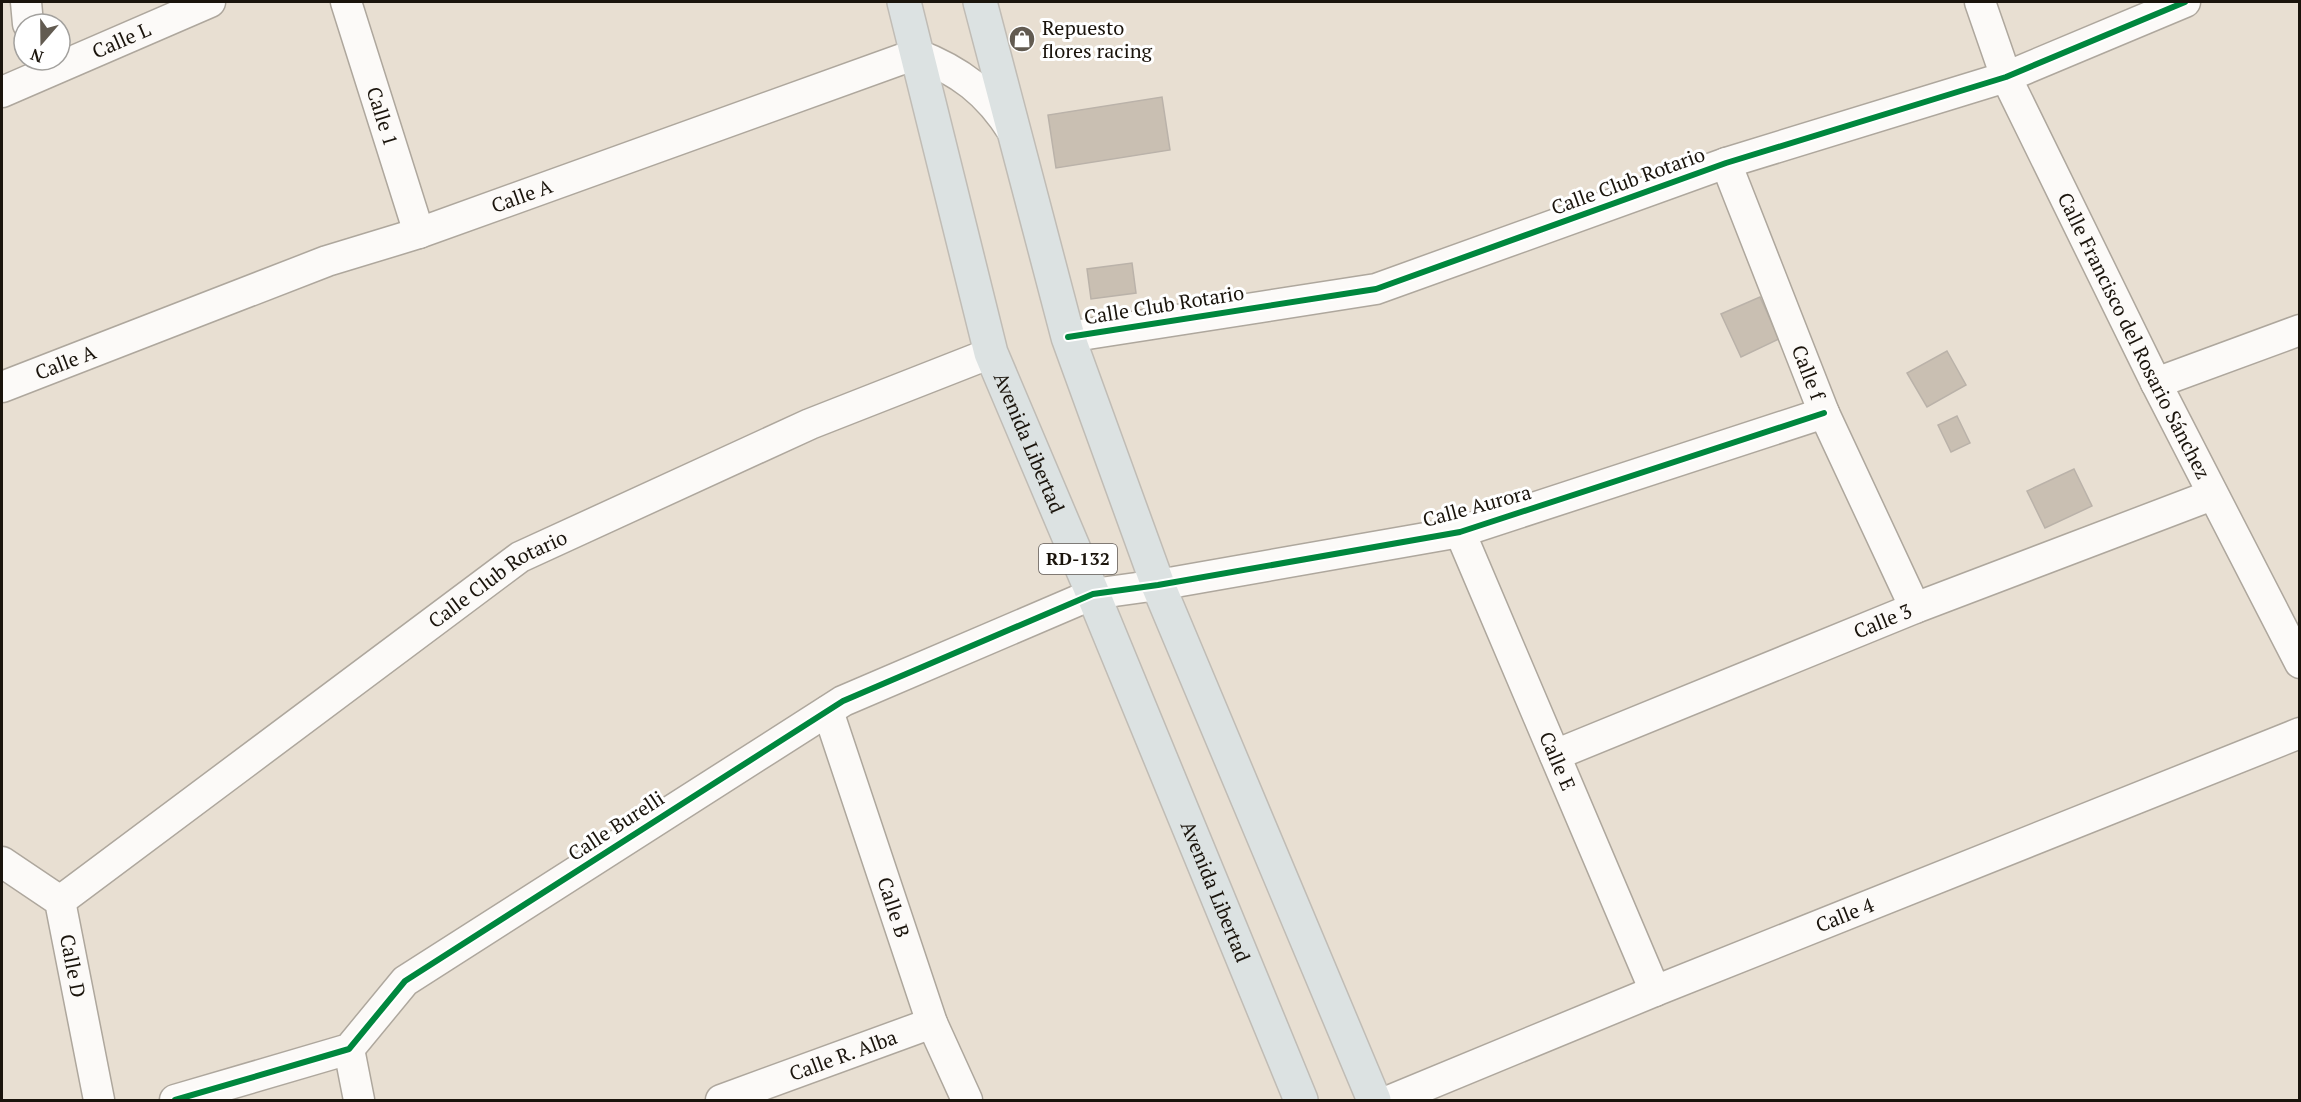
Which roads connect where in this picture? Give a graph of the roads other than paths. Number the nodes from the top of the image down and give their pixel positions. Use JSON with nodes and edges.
{"nodes":[{"id":1,"x":210,"y":2,"type":"edge"},
{"id":2,"x":346,"y":2,"type":"edge"},
{"id":3,"x":904,"y":2,"type":"edge"},
{"id":4,"x":980,"y":2,"type":"edge"},
{"id":5,"x":1980,"y":2,"type":"edge"},
{"id":6,"x":2185,"y":2,"type":"edge"},
{"id":7,"x":72,"y":54,"type":"edge"},
{"id":8,"x":916,"y":54,"type":"junction"},
{"id":9,"x":27,"y":72,"type":"edge"},
{"id":10,"x":2006,"y":77,"type":"junction"},
{"id":11,"x":2,"y":92,"type":"edge"},
{"id":12,"x":1016,"y":138,"type":"junction"},
{"id":13,"x":1726,"y":164,"type":"junction"},
{"id":14,"x":419,"y":233,"type":"junction"},
{"id":15,"x":2300,"y":330,"type":"edge"},
{"id":16,"x":1068,"y":336,"type":"junction"},
{"id":17,"x":991,"y":354,"type":"junction"},
{"id":18,"x":2156,"y":383,"type":"junction"},
{"id":19,"x":2,"y":387,"type":"edge"},
{"id":20,"x":1824,"y":413,"type":"junction"},
{"id":21,"x":2212,"y":495,"type":"junction"},
{"id":22,"x":1460,"y":532,"type":"junction"},
{"id":23,"x":1158,"y":585,"type":"junction"},
{"id":24,"x":1094,"y":594,"type":"junction"},
{"id":25,"x":1916,"y":608,"type":"junction"},
{"id":26,"x":2300,"y":663,"type":"edge"},
{"id":27,"x":828,"y":711,"type":"junction"},
{"id":28,"x":2300,"y":733,"type":"edge"},
{"id":29,"x":1555,"y":755,"type":"junction"},
{"id":30,"x":2,"y":862,"type":"edge"},
{"id":31,"x":60,"y":901,"type":"junction"},
{"id":32,"x":1655,"y":991,"type":"junction"},
{"id":33,"x":932,"y":1023,"type":"junction"},
{"id":34,"x":349,"y":1049,"type":"junction"},
{"id":35,"x":99,"y":1101,"type":"edge"},
{"id":36,"x":175,"y":1101,"type":"edge"},
{"id":37,"x":358,"y":1101,"type":"edge"},
{"id":38,"x":722,"y":1101,"type":"edge"},
{"id":39,"x":967,"y":1101,"type":"edge"},
{"id":40,"x":1301,"y":1101,"type":"edge"},
{"id":41,"x":1374,"y":1101,"type":"edge"},
{"id":42,"x":1391,"y":1101,"type":"edge"}],
"edges":[{"from":1,"to":7,"type":"street","name":"Calle L"},
{"from":2,"to":14,"type":"street","name":"Calle 1"},
{"from":3,"to":8,"type":"main road","name":"Avenida Libertad","number":"RD-132"},
{"from":4,"to":12,"type":"main road","number":"RD-132"},
{"from":5,"to":10,"type":"street","name":"Calle Francisco del Rosario Sánchez"},
{"from":6,"to":10,"type":"street","name":"Calle Club Rotario"},
{"from":8,"to":12,"type":"street"},
{"from":8,"to":14,"type":"street","name":"Calle A"},
{"from":8,"to":17,"type":"main road","name":"Avenida Libertad","number":"RD-132"},
{"from":9,"to":11,"type":"street","name":"Calle L"},
{"from":10,"to":13,"type":"street","name":"Calle Club Rotario"},
{"from":10,"to":18,"type":"street","name":"Calle Francisco del Rosario Sánchez"},
{"from":12,"to":16,"type":"main road","number":"RD-132"},
{"from":13,"to":16,"type":"street","name":"Calle Club Rotario"},
{"from":13,"to":20,"type":"street","name":"Calle f"},
{"from":14,"to":19,"type":"street","name":"Calle A"},
{"from":15,"to":18,"type":"street"},
{"from":16,"to":23,"type":"main road","number":"RD-132"},
{"from":17,"to":24,"type":"main road","name":"Avenida Libertad","number":"RD-132"},
{"from":17,"to":31,"type":"street","name":"Calle Club Rotario"},
{"from":18,"to":21,"type":"street","name":"Calle Francisco del Rosario Sánchez"},
{"from":20,"to":22,"type":"street","name":"Calle Aurora"},
{"from":20,"to":25,"type":"street","name":"Calle f"},
{"from":21,"to":25,"type":"street","name":"Calle 3"},
{"from":21,"to":26,"type":"street","name":"Calle Francisco del Rosario Sánchez"},
{"from":22,"to":23,"type":"street","name":"Calle Aurora"},
{"from":22,"to":29,"type":"street","name":"Calle E"},
{"from":23,"to":24,"type":"street","name":"Calle Aurora"},
{"from":23,"to":41,"type":"main road","number":"RD-132"},
{"from":24,"to":27,"type":"street","name":"Calle Burelli"},
{"from":24,"to":40,"type":"main road","name":"Avenida Libertad","number":"RD-132"},
{"from":25,"to":29,"type":"street","name":"Calle 3"},
{"from":27,"to":33,"type":"street","name":"Calle B"},
{"from":27,"to":34,"type":"street","name":"Calle Burelli"},
{"from":28,"to":32,"type":"street","name":"Calle 4"},
{"from":29,"to":32,"type":"street","name":"Calle E"},
{"from":30,"to":31,"type":"street"},
{"from":31,"to":35,"type":"street","name":"Calle D"},
{"from":32,"to":42,"type":"street","name":"Calle 4"},
{"from":33,"to":38,"type":"street","name":"Calle R. Alba"},
{"from":33,"to":39,"type":"street","name":"Calle B"},
{"from":34,"to":36,"type":"street"},
{"from":34,"to":37,"type":"street"}]}
